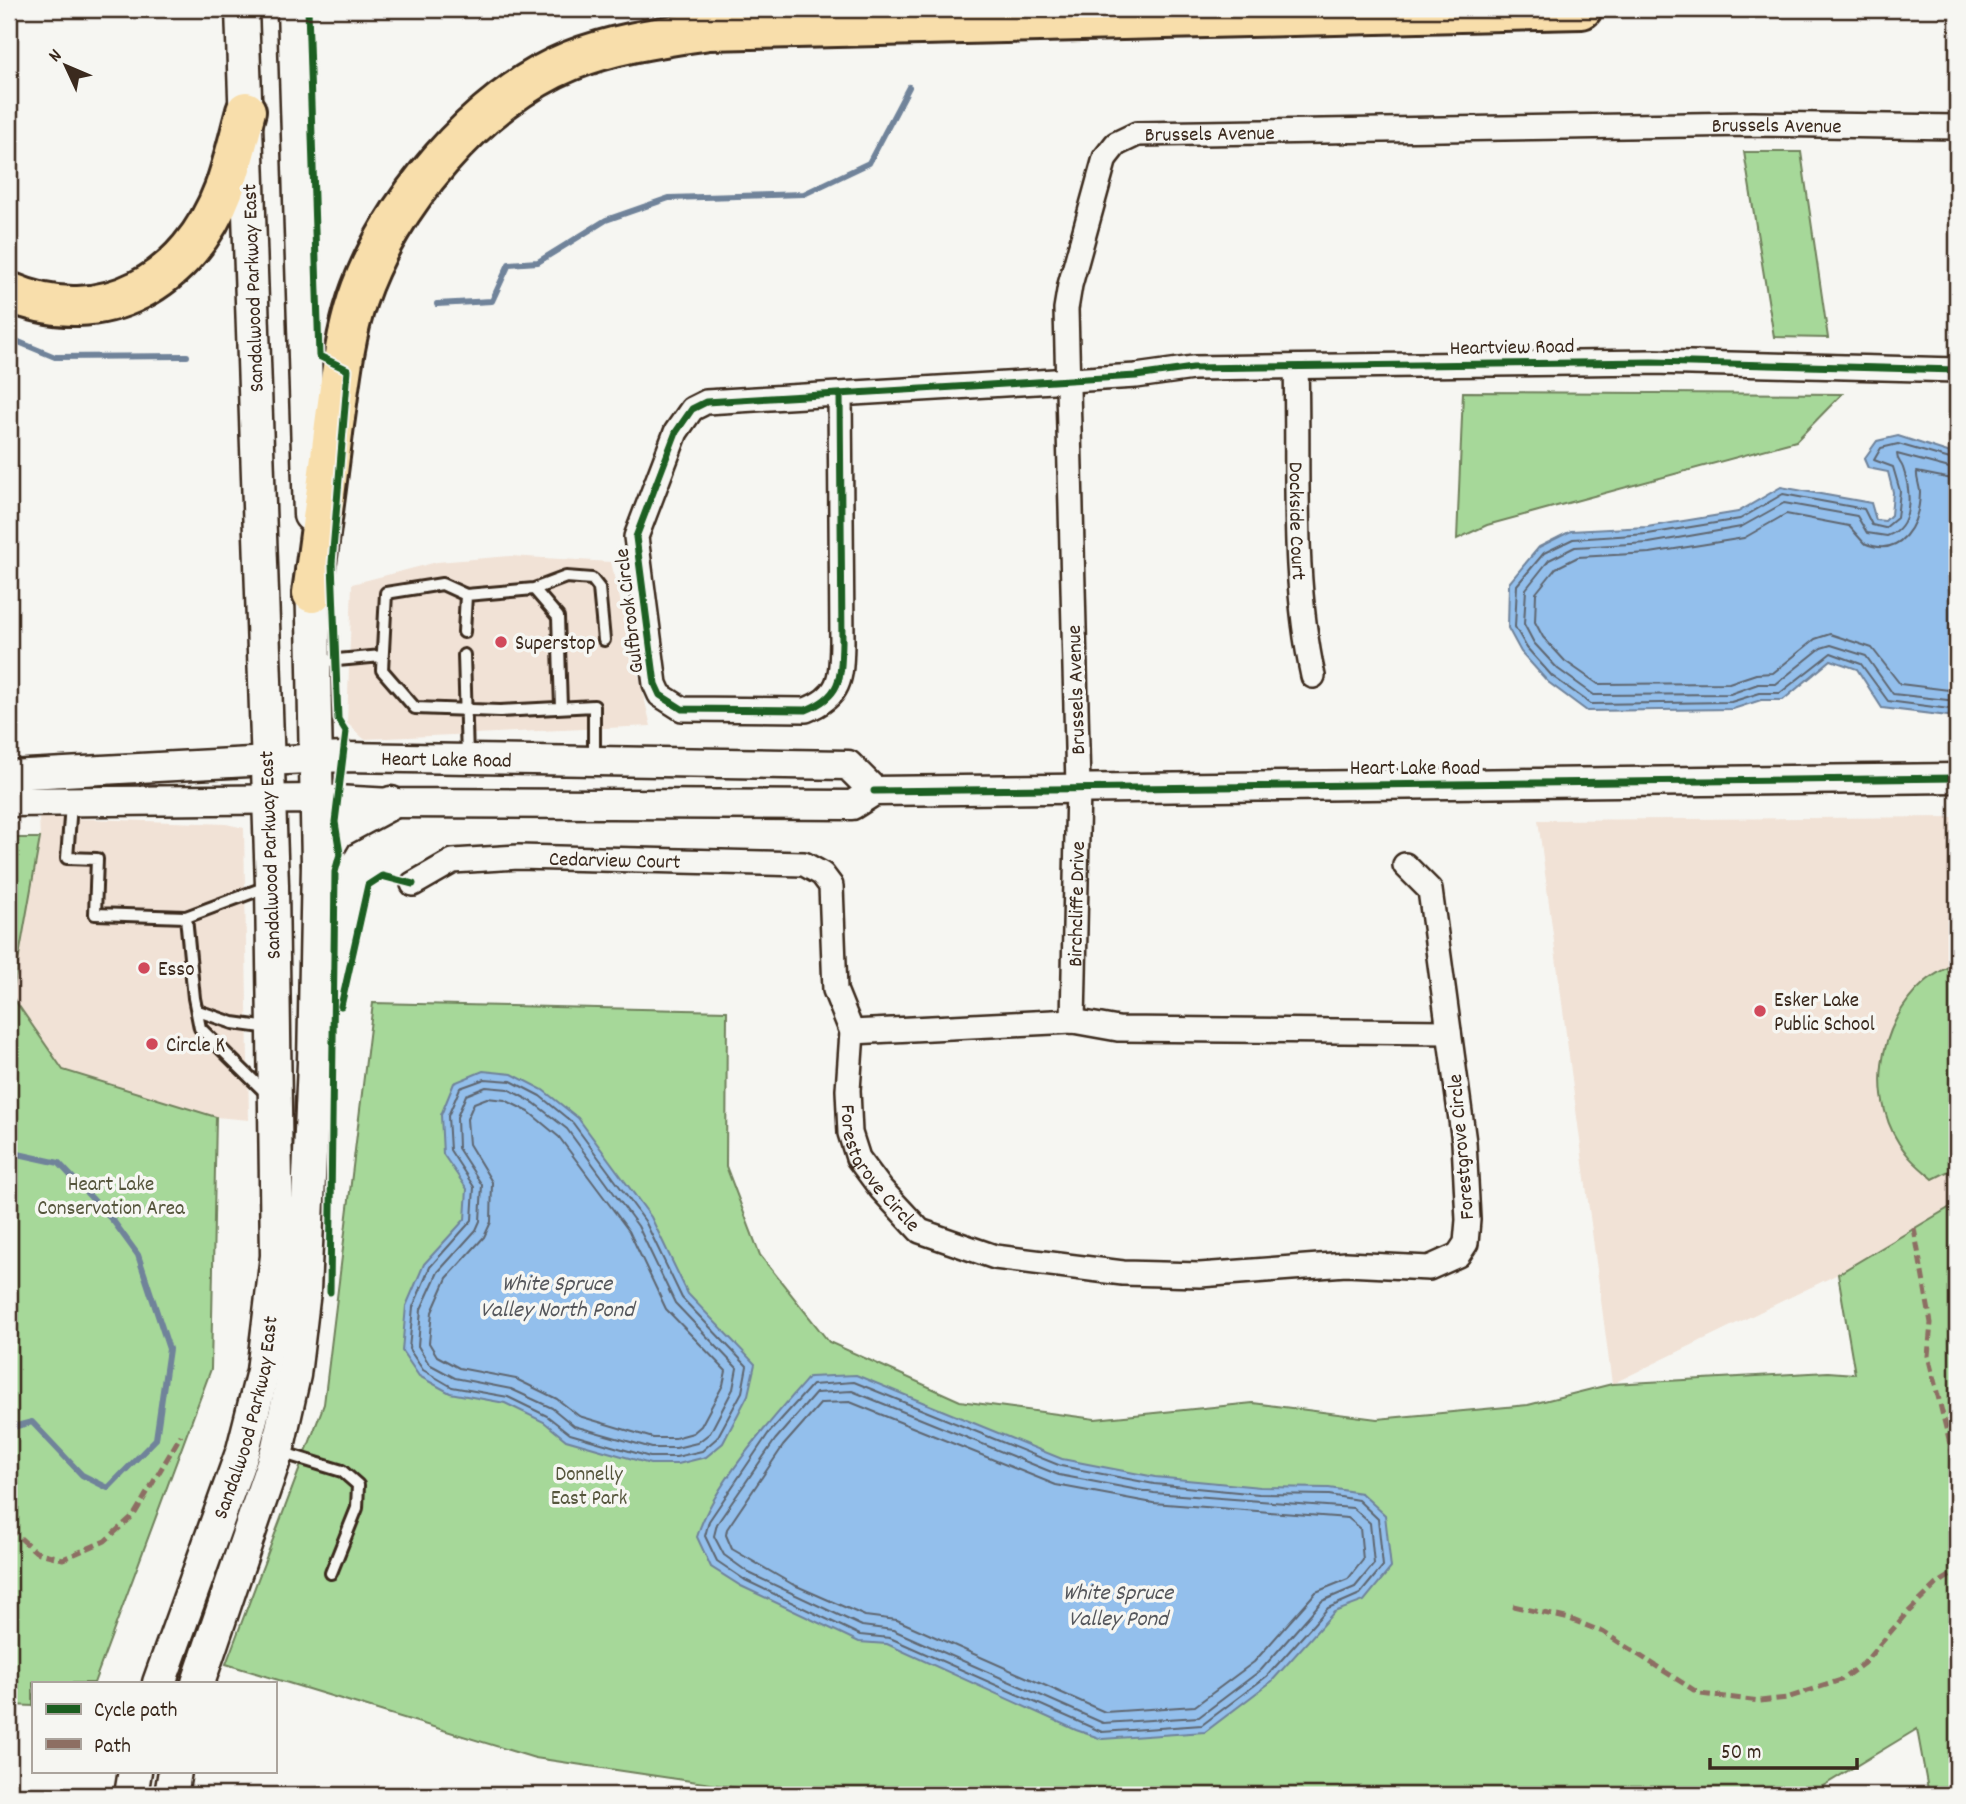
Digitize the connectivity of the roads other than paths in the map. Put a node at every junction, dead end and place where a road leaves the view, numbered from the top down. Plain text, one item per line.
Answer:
1 (242, 9) edge
2 (1582, 9) edge
3 (295, 24) edge
4 (246, 111) junction
5 (1957, 127) edge
6 (9, 292) edge
7 (1296, 367) junction
8 (1957, 370) edge
9 (1067, 380) junction
10 (839, 394) junction
11 (534, 589) junction
12 (312, 593) junction
13 (466, 595) junction
14 (464, 632) dead end
15 (604, 640) dead end
16 (464, 655) dead end
17 (382, 656) junction
18 (314, 662) junction
19 (1313, 676) dead end
20 (561, 707) junction
21 (465, 710) junction
22 (316, 758) junction
23 (467, 758) junction
24 (594, 760) junction
25 (267, 762) junction
26 (9, 775) edge
27 (1957, 778) edge
28 (1078, 788) junction
29 (874, 790) junction
30 (317, 799) junction
31 (268, 801) junction
32 (9, 802) edge
33 (71, 802) junction
34 (391, 803) junction
35 (318, 864) junction
36 (1405, 865) dead end
37 (822, 874) joint
38 (413, 884) dead end
39 (272, 885) junction
40 (186, 917) junction
41 (198, 1012) junction
42 (1073, 1021) junction
43 (271, 1028) junction
44 (852, 1031) junction
45 (1449, 1032) junction
46 (314, 1063) junction
47 (275, 1102) junction
48 (277, 1451) junction
49 (331, 1573) dead end
50 (159, 1682) edge
51 (198, 1682) edge
52 (135, 1772) edge
53 (175, 1772) edge
54 (131, 1795) edge
55 (170, 1795) edge

1 - 4 main road, Sandalwood Parkway East
2 - 12 highway
3 - 12 main road, Sandalwood Parkway East
4 - 6 highway
4 - 25 main road, Sandalwood Parkway East
5 - 9 street, Brussels Avenue
7 - 8 street, Heartview Road
7 - 9 street, Heartview Road
7 - 19 street, Dockside Court
9 - 10 street, Gulfbrook Circle
9 - 28 street, Brussels Avenue
10 - 10 street, Gulfbrook Circle
11 - 13 lane
11 - 15 lane
11 - 20 lane
12 - 18 main road, Sandalwood Parkway East
13 - 14 lane
13 - 17 lane
16 - 21 lane
17 - 18 lane
17 - 21 lane
18 - 22 main road, Sandalwood Parkway East
20 - 21 lane
20 - 24 lane
21 - 23 lane
22 - 23 street, Heart Lake Road
22 - 25 street, Heart Lake Road
22 - 30 main road, Sandalwood Parkway East
23 - 24 street, Heart Lake Road
24 - 29 street, Heart Lake Road
25 - 26 street, Heart Lake Road
25 - 31 main road, Sandalwood Parkway East
27 - 28 street, Heart Lake Road
28 - 29 street, Heart Lake Road
28 - 42 street, Birchcliffe Drive
29 - 34 street, Heart Lake Road
30 - 31 street, Heart Lake Road
30 - 34 street, Heart Lake Road
30 - 35 main road, Sandalwood Parkway East
31 - 33 street, Heart Lake Road
31 - 39 main road, Sandalwood Parkway East
32 - 33 street, Heart Lake Road
33 - 40 lane
34 - 35 main road
35 - 46 main road, Sandalwood Parkway East
36 - 45 street, Forestgrove Circle
37 - 38 street, Cedarview Court
37 - 44 street, Forestgrove Circle
39 - 40 lane
39 - 43 main road, Sandalwood Parkway East
40 - 41 lane
41 - 43 lane
41 - 47 lane
42 - 44 street
42 - 45 street
43 - 46 main road
43 - 47 main road, Sandalwood Parkway East
44 - 45 street, Forestgrove Circle
46 - 48 main road, Sandalwood Parkway East
47 - 50 main road, Sandalwood Parkway East
48 - 49 lane
48 - 51 main road, Sandalwood Parkway East
52 - 54 main road
53 - 55 main road

